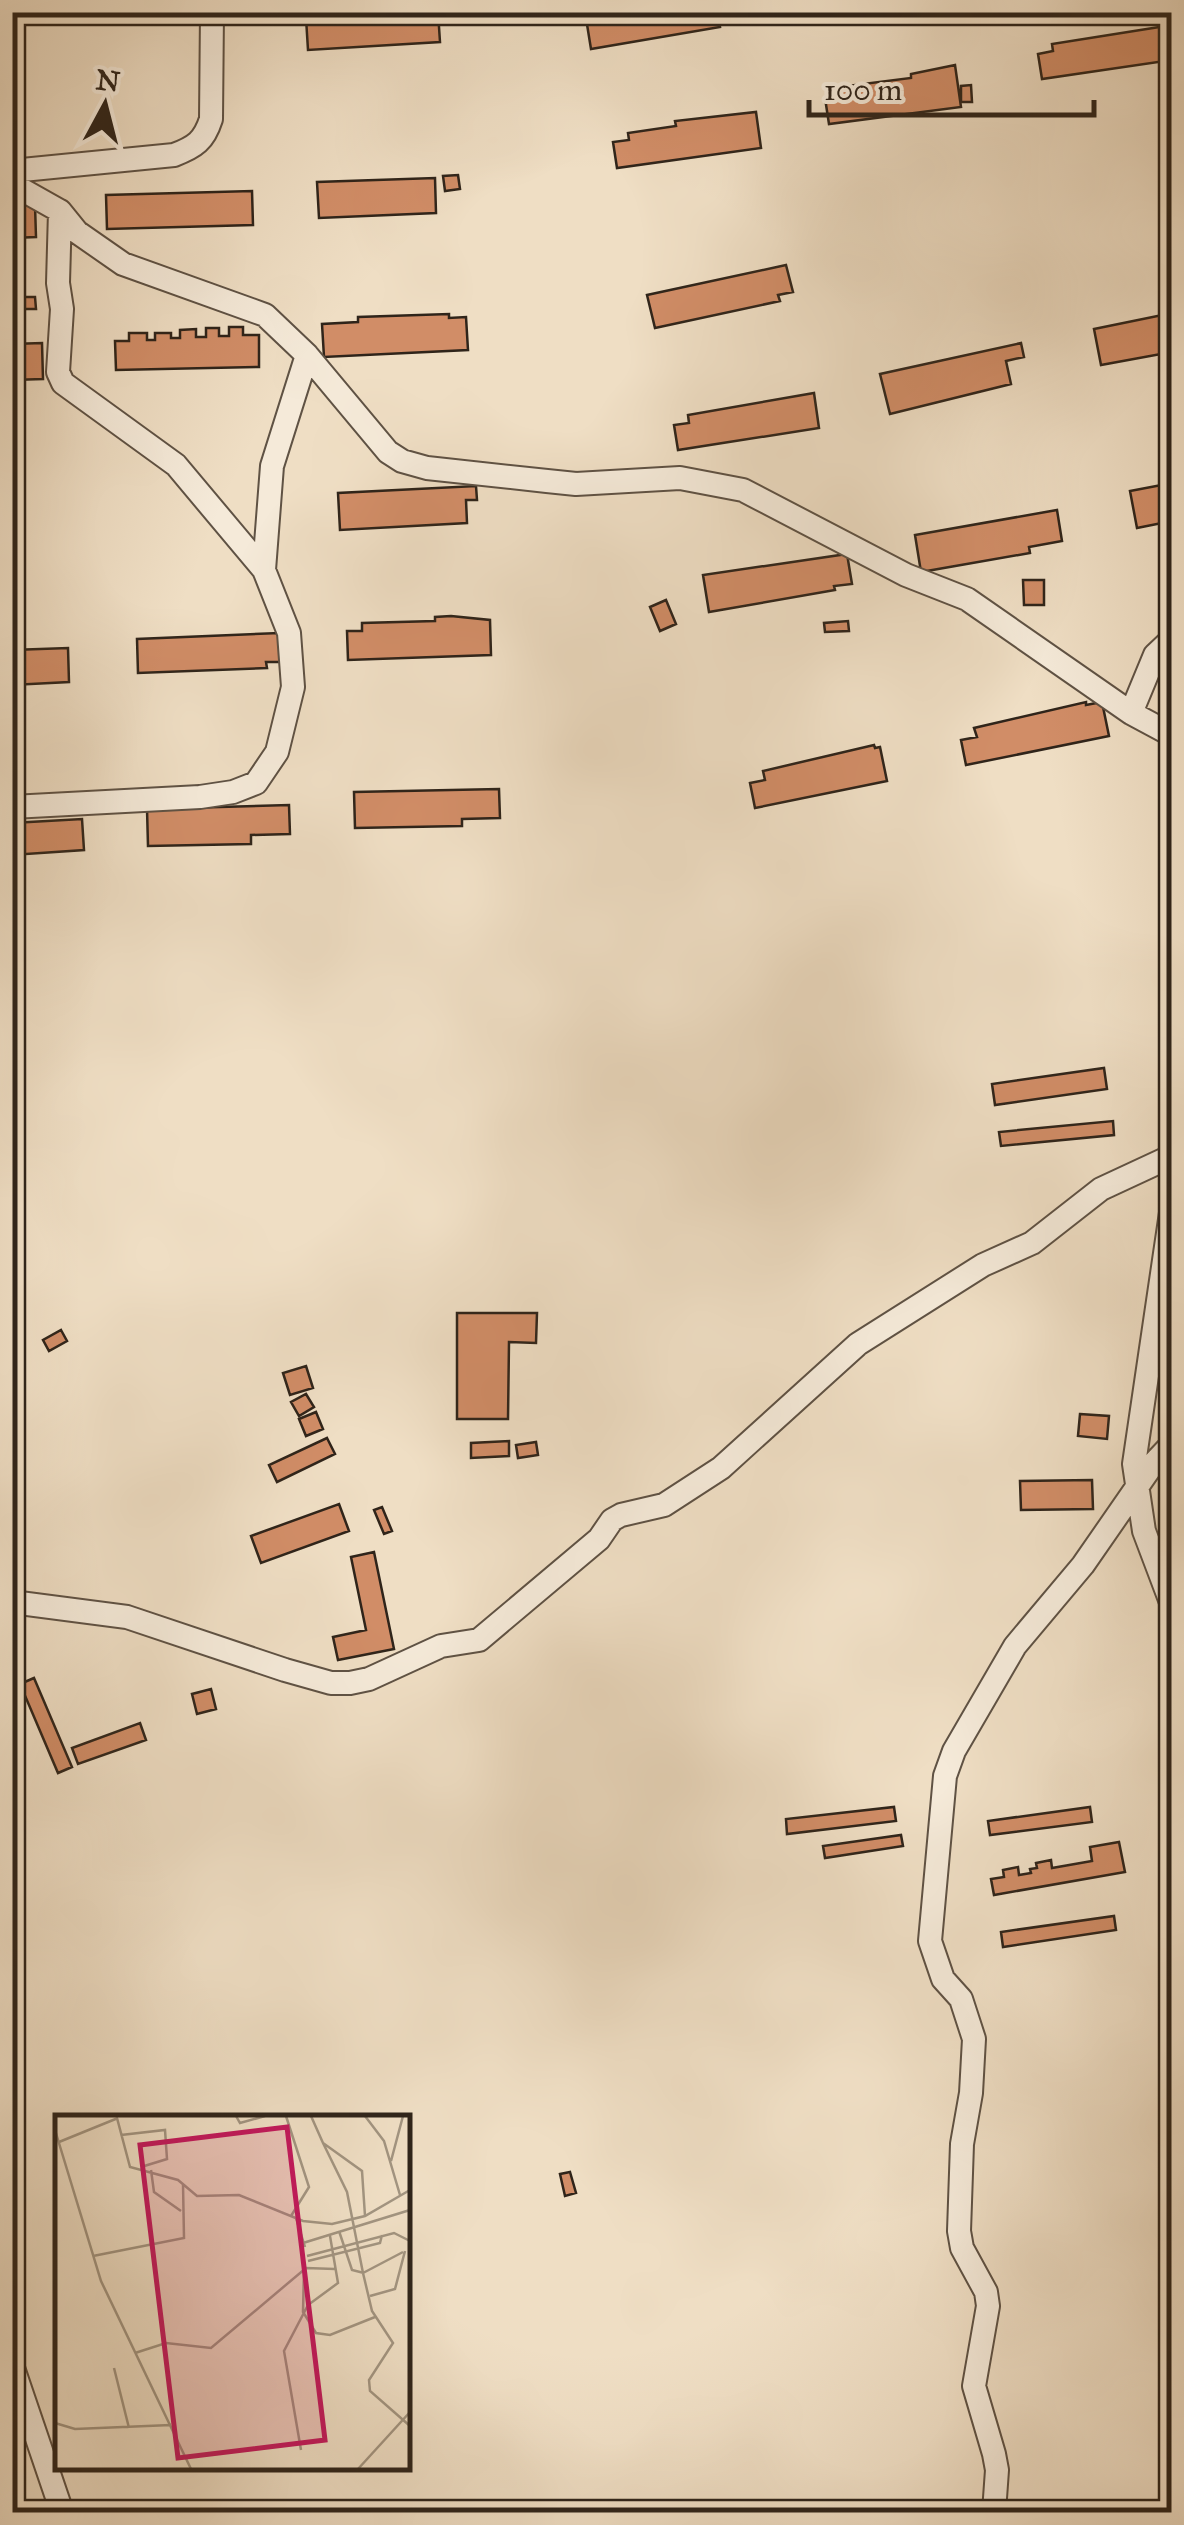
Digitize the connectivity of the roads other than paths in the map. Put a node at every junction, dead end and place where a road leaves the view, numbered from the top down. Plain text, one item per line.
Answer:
1 (212, 12) edge
2 (12, 171) edge
3 (12, 184) edge
4 (60, 212) junction
5 (308, 355) junction
6 (264, 570) junction
7 (1172, 640) edge
8 (1131, 712) junction
9 (1171, 735) edge
10 (12, 808) edge
11 (1172, 839) edge
12 (1172, 1156) edge
13 (1172, 1206) edge
14 (1172, 1444) edge
15 (1136, 1488) junction
16 (12, 1602) edge
17 (1172, 1605) edge
18 (12, 2365) edge
19 (62, 2512) edge
20 (994, 2512) edge

1 - 2 street
3 - 4 street
4 - 5 street
4 - 6 street
5 - 6 street
5 - 8 street
6 - 10 street
7 - 8 street
8 - 9 street
9 - 11 street
12 - 16 street
13 - 15 street
14 - 15 street
15 - 17 street
15 - 20 street
18 - 19 street

